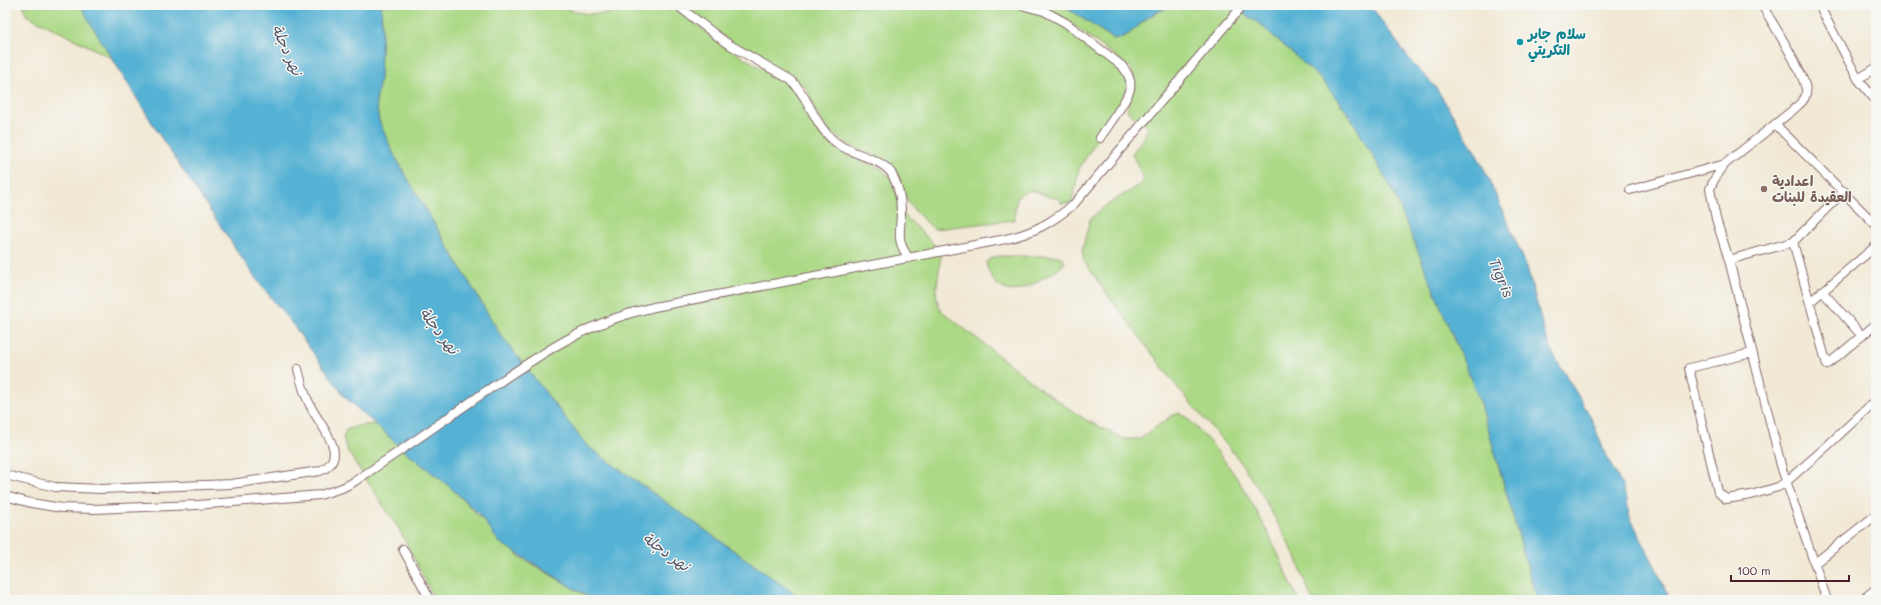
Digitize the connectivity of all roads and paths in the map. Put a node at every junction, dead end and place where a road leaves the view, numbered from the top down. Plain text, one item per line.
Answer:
1 (677, 5) edge
2 (1021, 5) edge
3 (1243, 5) edge
4 (1762, 5) edge
5 (1819, 5) edge
6 (1876, 68) edge
7 (1858, 79) junction
8 (1876, 101) edge
9 (1775, 124) junction
10 (1100, 138) dead end
11 (1725, 164) junction
12 (1630, 190) dead end
13 (1844, 191) junction
14 (1876, 225) edge
15 (1793, 242) junction
16 (1876, 246) edge
17 (909, 258) junction
18 (1729, 260) junction
19 (1822, 291) junction
20 (1810, 302) junction
21 (1876, 324) edge
22 (1862, 336) junction
23 (1752, 353) junction
24 (298, 369) dead end
25 (1876, 400) edge
26 (5, 475) edge
27 (1786, 482) junction
28 (5, 496) edge
29 (1876, 514) edge
30 (403, 549) dead end
31 (1814, 563) junction
32 (1876, 589) edge
33 (430, 600) edge
34 (1826, 600) edge
35 (1862, 600) edge

1 - 17 street
2 - 10 street
3 - 17 street
4 - 9 street
5 - 7 street
6 - 7 street
7 - 8 street
9 - 11 street
9 - 13 street
11 - 12 street
11 - 18 street
13 - 14 street
13 - 15 street
15 - 18 street
15 - 20 street
16 - 19 street
17 - 28 street
18 - 23 street
19 - 20 street
19 - 22 street
20 - 22 street
21 - 22 street
23 - 27 street
23 - 27 street
24 - 26 street
25 - 27 street
27 - 31 street
29 - 31 street
30 - 33 street
31 - 34 street
32 - 35 street

